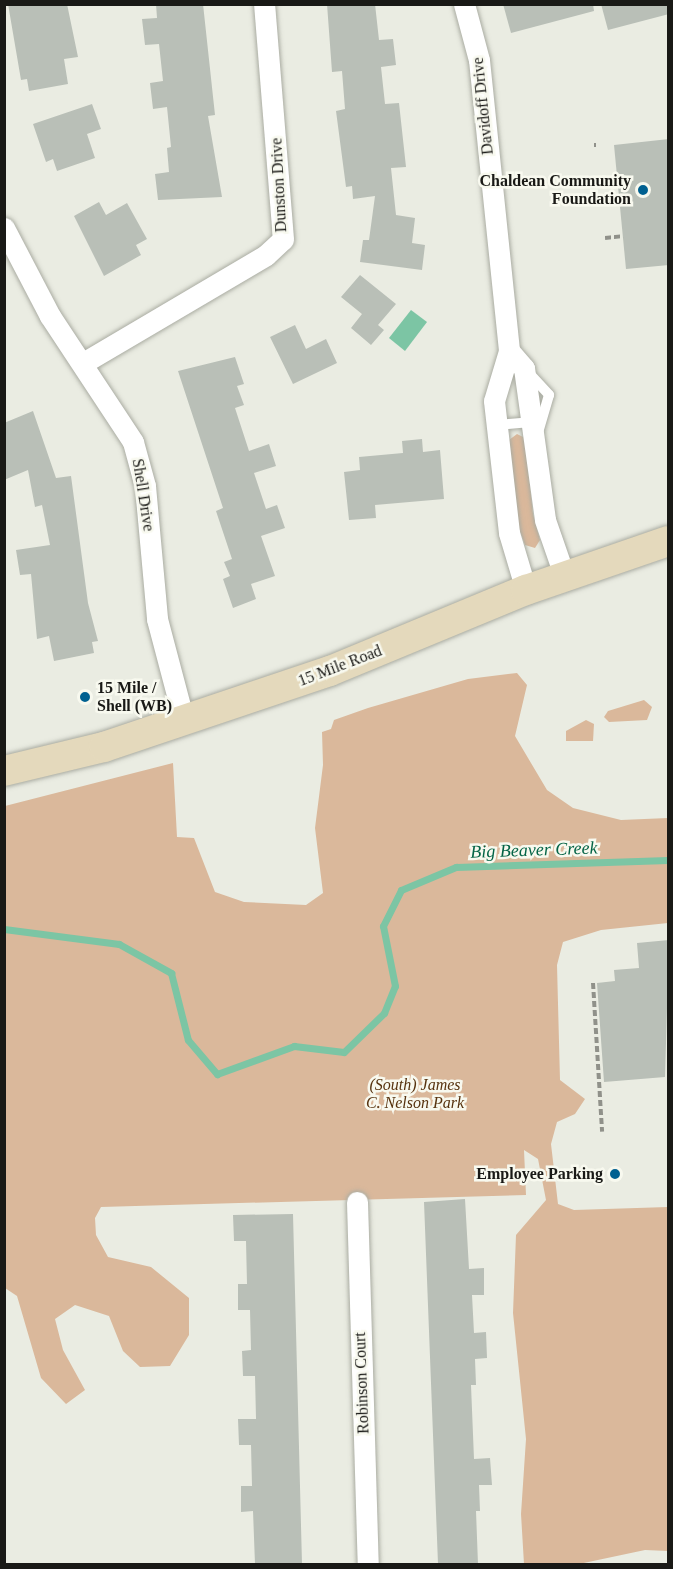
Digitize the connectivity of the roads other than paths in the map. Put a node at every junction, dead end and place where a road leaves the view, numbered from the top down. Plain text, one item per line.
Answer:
1 (264, 4) edge
2 (464, 4) edge
3 (4, 228) edge
4 (9, 252) edge
5 (509, 351) junction
6 (83, 363) junction
7 (498, 425) junction
8 (534, 432) junction
9 (669, 541) edge
10 (564, 575) junction
11 (526, 590) junction
12 (184, 722) junction
13 (4, 771) edge
14 (357, 1202) dead end
15 (368, 1564) edge

1 - 6 street, Dunston Drive
2 - 5 street, Davidoff Drive
3 - 4 street, Shell Drive
4 - 6 street, Shell Drive
5 - 7 street, Davidoff Drive
5 - 8 street
6 - 12 street, Shell Drive
7 - 8 lane
7 - 11 street, Davidoff Drive
8 - 10 street
9 - 10 main road, 15 Mile Road
10 - 11 main road, 15 Mile Road
11 - 12 main road, 15 Mile Road
12 - 13 main road, 15 Mile Road
14 - 15 street, Robinson Court

